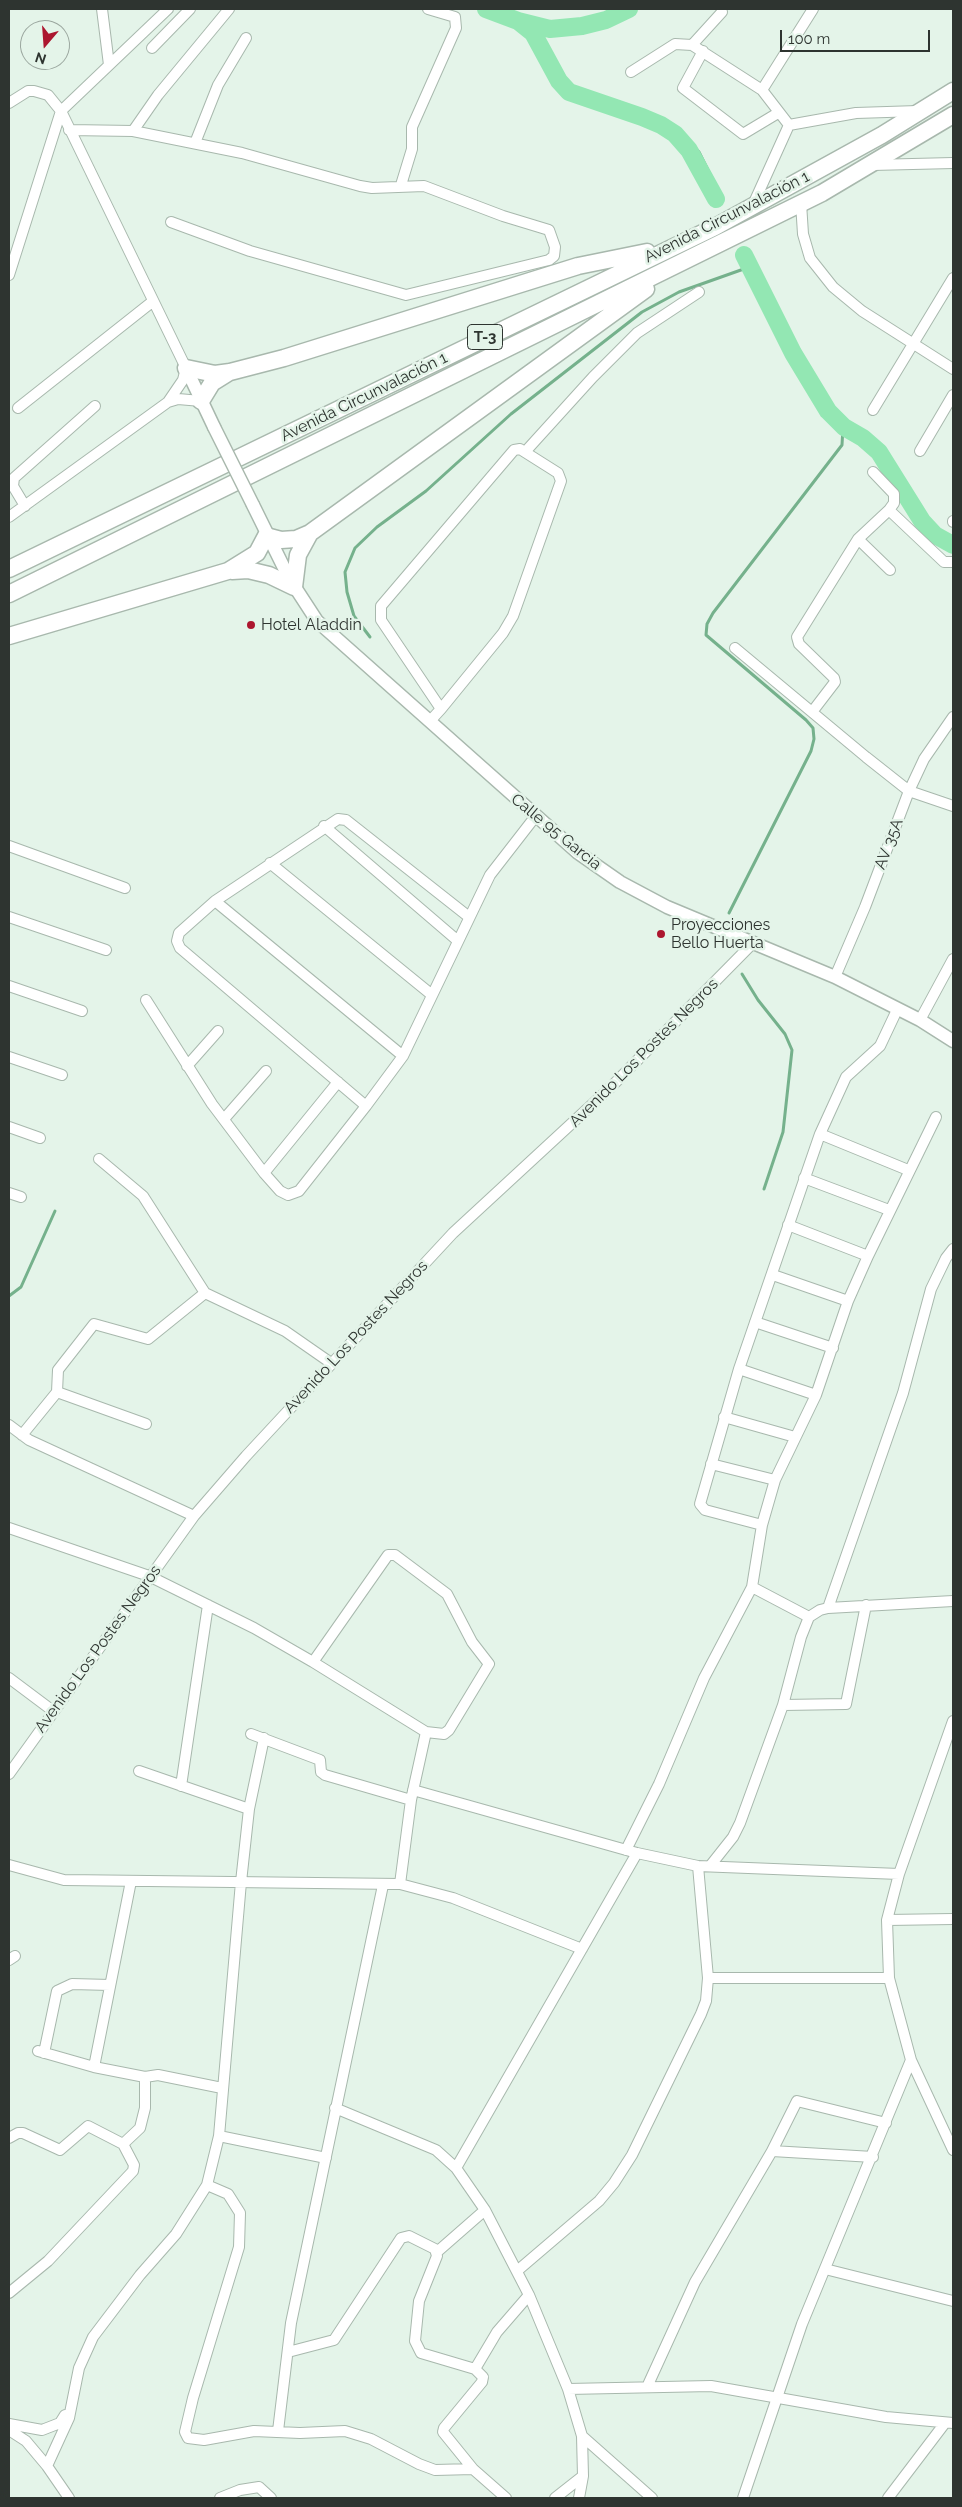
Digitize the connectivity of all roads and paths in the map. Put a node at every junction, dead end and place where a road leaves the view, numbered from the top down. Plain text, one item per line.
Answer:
1 (102, 9) edge
2 (168, 9) edge
3 (190, 9) edge
4 (229, 9) edge
5 (428, 9) edge
6 (813, 9) edge
7 (722, 12) dead end
8 (246, 38) dead end
9 (692, 45) junction
10 (152, 48) dead end
11 (703, 51) junction
12 (109, 65) junction
13 (631, 72) dead end
14 (762, 90) junction
15 (953, 91) edge
16 (9, 103) edge
17 (61, 111) junction
18 (922, 111) junction
19 (778, 113) junction
20 (953, 116) edge
21 (789, 126) junction
22 (70, 130) junction
23 (133, 131) junction
24 (196, 143) junction
25 (953, 163) edge
26 (869, 165) junction
27 (400, 185) junction
28 (801, 203) junction
29 (752, 208) junction
30 (171, 222) dead end
31 (672, 246) junction
32 (680, 264) junction
33 (9, 275) edge
34 (953, 278) edge
35 (699, 292) dead end
36 (152, 302) junction
37 (914, 344) junction
38 (186, 368) junction
39 (953, 369) edge
40 (230, 372) junction
41 (953, 395) edge
42 (201, 401) junction
43 (168, 402) junction
44 (95, 406) dead end
45 (18, 408) dead end
46 (873, 410) dead end
47 (920, 451) dead end
48 (525, 452) junction
49 (873, 472) dead end
50 (24, 506) junction
51 (889, 510) junction
52 (9, 517) edge
53 (310, 533) junction
54 (266, 536) junction
55 (858, 540) junction
56 (953, 562) edge
57 (9, 569) edge
58 (890, 570) dead end
59 (228, 571) junction
60 (294, 587) junction
61 (9, 594) edge
62 (9, 636) edge
63 (735, 648) dead end
64 (441, 709) junction
65 (812, 712) junction
66 (953, 717) edge
67 (430, 722) junction
68 (909, 791) junction
69 (953, 806) edge
70 (535, 817) junction
71 (324, 826) junction
72 (9, 846) edge
73 (270, 864) junction
74 (124, 888) dead end
75 (215, 901) junction
76 (9, 917) edge
77 (469, 917) junction
78 (458, 941) junction
79 (753, 943) junction
80 (106, 950) dead end
81 (953, 959) edge
82 (835, 977) junction
83 (9, 986) edge
84 (432, 995) junction
85 (146, 1000) dead end
86 (897, 1010) junction
87 (82, 1012) dead end
88 (920, 1020) junction
89 (218, 1031) dead end
90 (953, 1041) edge
91 (403, 1056) junction
92 (9, 1057) edge
93 (187, 1066) junction
94 (266, 1071) dead end
95 (62, 1075) dead end
96 (338, 1082) junction
97 (366, 1106) junction
98 (936, 1117) dead end
99 (224, 1119) junction
100 (9, 1127) edge
101 (820, 1134) junction
102 (40, 1138) dead end
103 (99, 1159) dead end
104 (908, 1170) junction
105 (264, 1173) junction
106 (804, 1178) junction
107 (9, 1192) edge
108 (21, 1196) dead end
109 (889, 1210) junction
110 (788, 1225) junction
111 (953, 1249) edge
112 (868, 1256) junction
113 (773, 1275) junction
114 (205, 1293) junction
115 (848, 1301) junction
116 (756, 1322) junction
117 (833, 1348) junction
118 (331, 1363) junction
119 (739, 1369) junction
120 (57, 1392) junction
121 (816, 1394) junction
122 (724, 1417) junction
123 (146, 1424) dead end
124 (9, 1425) edge
125 (22, 1435) junction
126 (795, 1437) junction
127 (711, 1464) junction
128 (775, 1480) junction
129 (194, 1516) junction
130 (762, 1525) junction
131 (9, 1528) edge
132 (150, 1576) junction
133 (752, 1587) junction
134 (953, 1601) edge
135 (208, 1605) junction
136 (866, 1605) junction
137 (828, 1608) junction
138 (809, 1617) junction
139 (313, 1662) junction
140 (9, 1678) edge
141 (783, 1705) junction
142 (53, 1711) junction
143 (953, 1721) edge
144 (426, 1732) junction
145 (251, 1734) dead end
146 (264, 1738) junction
147 (949, 1748) edge
148 (139, 1771) dead end
149 (9, 1774) edge
150 (181, 1786) junction
151 (412, 1795) junction
152 (249, 1809) junction
153 (626, 1850) junction
154 (637, 1853) junction
155 (9, 1865) edge
156 (698, 1866) junction
157 (710, 1866) junction
158 (899, 1874) junction
159 (131, 1881) junction
160 (241, 1882) junction
161 (382, 1884) junction
162 (400, 1884) junction
163 (953, 1919) edge
164 (887, 1920) junction
165 (582, 1949) junction
166 (708, 1978) junction
167 (889, 1978) junction
168 (110, 1985) junction
169 (911, 2060) junction
170 (94, 2067) junction
171 (145, 2077) junction
172 (222, 2088) junction
173 (335, 2108) junction
174 (886, 2123) junction
175 (949, 2130) edge
176 (219, 2136) junction
177 (9, 2138) edge
178 (123, 2144) junction
179 (953, 2150) edge
180 (772, 2151) junction
181 (873, 2157) junction
182 (326, 2158) junction
183 (456, 2168) junction
184 (207, 2184) junction
185 (485, 2210) junction
186 (437, 2252) junction
187 (825, 2269) junction
188 (517, 2271) junction
189 (9, 2293) edge
190 (529, 2295) junction
191 (953, 2301) edge
192 (288, 2352) junction
193 (475, 2368) junction
194 (647, 2387) junction
195 (568, 2389) junction
196 (777, 2396) junction
197 (71, 2406) junction
198 (949, 2423) edge
199 (9, 2424) edge
200 (9, 2430) edge
201 (278, 2431) junction
202 (582, 2436) junction
203 (47, 2466) junction
204 (473, 2469) junction
205 (584, 2476) junction
206 (70, 2498) edge
207 (220, 2498) edge
208 (271, 2498) edge
209 (506, 2498) edge
210 (555, 2498) edge
211 (579, 2498) edge
212 (652, 2498) edge
213 (743, 2498) edge
214 (888, 2498) edge

1 - 12 street
2 - 12 street
3 - 10 street
4 - 23 street
5 - 27 street
6 - 14 street
7 - 9 street
8 - 24 street
9 - 11 street
9 - 13 street
11 - 14 street
11 - 19 street
12 - 17 street
14 - 19 street
15 - 18 main road, Avenida Circunvalación 1 / T-3
16 - 17 street
17 - 22 street
17 - 33 street
18 - 21 street
18 - 29 main road, Avenida Circunvalación 1 / T-3
19 - 21 street
20 - 26 main road, Avenida Circunvalación 1 / T-3
21 - 29 street
22 - 23 street
22 - 36 street
23 - 24 street
24 - 27 street
25 - 26 street
26 - 28 main road, Avenida Circunvalación 1 / T-3
27 - 30 street
28 - 32 main road, Avenida Circunvalación 1 / T-3
28 - 37 street
29 - 31 main road, Avenida Circunvalación 1 / T-3
31 - 40 main road
31 - 57 main road, Avenida Circunvalación 1 / T-3
32 - 53 main road
32 - 61 main road, Avenida Circunvalación 1 / T-3
34 - 37 street
35 - 48 street
36 - 38 street
36 - 45 street
37 - 39 street
37 - 46 street
38 - 40 main road
38 - 42 street, Calle 95 Garcia
38 - 43 street
40 - 42 main road
41 - 47 street
42 - 43 street
42 - 54 street, Calle 95 Garcia, bridge
43 - 50 street
44 - 50 street
48 - 64 street
48 - 64 street
49 - 51 street
50 - 52 street
51 - 55 street
51 - 56 street
53 - 54 main road
53 - 60 main road
54 - 59 main road
54 - 60 street, Calle 95 Garcia
55 - 58 street
55 - 65 street
59 - 60 main road
59 - 62 main road
60 - 67 street, Calle 95 Garcia
63 - 65 street
64 - 67 street
65 - 68 street
66 - 68 street, AV 35A
67 - 70 street, Calle 95 Garcia
68 - 69 street
68 - 82 street, AV 35A
70 - 77 street
70 - 79 street, Calle 95 Garcia
71 - 73 street
71 - 77 street
71 - 78 street
72 - 74 street
73 - 75 street
73 - 84 street
75 - 91 street
75 - 96 street
76 - 80 street
77 - 78 street
78 - 84 street
79 - 82 street, Calle 95 Garcia
79 - 118 street, Avenido Los Postes Negros
81 - 88 street
82 - 86 street, Calle 95 Garcia
83 - 87 street
84 - 91 street
85 - 93 street
86 - 88 street, Calle 95 Garcia
86 - 101 street
88 - 90 street, Calle 95 Garcia
89 - 93 street
91 - 97 street
92 - 95 street
93 - 99 street
94 - 99 street
96 - 97 street
96 - 105 street
97 - 105 street
98 - 104 street
99 - 105 street
100 - 102 street
101 - 104 street
101 - 106 street
103 - 114 street
104 - 109 street
106 - 109 street
106 - 110 street
107 - 108 street
109 - 112 street
110 - 112 street
110 - 113 street
111 - 137 street
112 - 115 street
113 - 115 street
113 - 116 street
114 - 118 street
114 - 120 street
115 - 117 street
116 - 117 street
116 - 119 street
117 - 121 street
118 - 129 street, Avenido Los Postes Negros
119 - 121 street
119 - 122 street
120 - 123 street
120 - 125 street
121 - 126 street
122 - 126 street
122 - 127 street
124 - 125 street
125 - 129 street
126 - 128 street
127 - 128 street
127 - 130 street
128 - 130 street
129 - 132 street, Avenido Los Postes Negros
130 - 133 street
131 - 132 street
132 - 135 street
132 - 142 street, Avenido Los Postes Negros
133 - 138 street
133 - 153 street
134 - 136 street
135 - 139 street
135 - 150 street
136 - 137 street
136 - 141 street
137 - 138 street
138 - 141 street
139 - 144 street
139 - 144 street
140 - 142 street
141 - 157 street
142 - 149 street, Avenido Los Postes Negros
143 - 147 street
144 - 151 street
145 - 146 street
146 - 151 street
146 - 152 street
147 - 158 street
148 - 150 street
150 - 152 street
151 - 153 street
151 - 162 street
152 - 160 street
153 - 154 street
154 - 156 street
154 - 165 street
155 - 159 street
156 - 157 street
156 - 166 street
157 - 158 street
158 - 164 street
159 - 160 street
159 - 168 street
160 - 161 street
160 - 172 street
161 - 162 street
161 - 173 street
162 - 165 street
163 - 164 street
164 - 167 street
165 - 183 street
166 - 167 street
166 - 188 street
167 - 169 street
168 - 170 street
168 - 170 street
169 - 174 street
169 - 175 street
170 - 171 street
171 - 172 street
171 - 178 street
172 - 176 street
173 - 182 street
173 - 183 street
174 - 180 street
174 - 181 street
175 - 179 street
176 - 182 street
176 - 184 street
177 - 178 street
178 - 189 street
180 - 181 street
180 - 194 street
181 - 187 street
182 - 192 street
183 - 185 street
184 - 197 street
184 - 201 street
185 - 186 street
185 - 188 street
186 - 192 street
186 - 193 street
187 - 191 street
187 - 196 street
188 - 190 street
190 - 193 street
190 - 195 street
192 - 201 street
193 - 204 street
194 - 195 street
194 - 196 street
195 - 202 street
196 - 198 street
196 - 213 street
197 - 199 street
197 - 203 street
198 - 214 street
200 - 203 street
201 - 204 street
202 - 205 street
202 - 212 street
203 - 206 street
204 - 209 street
205 - 210 street
205 - 211 street
207 - 208 street

